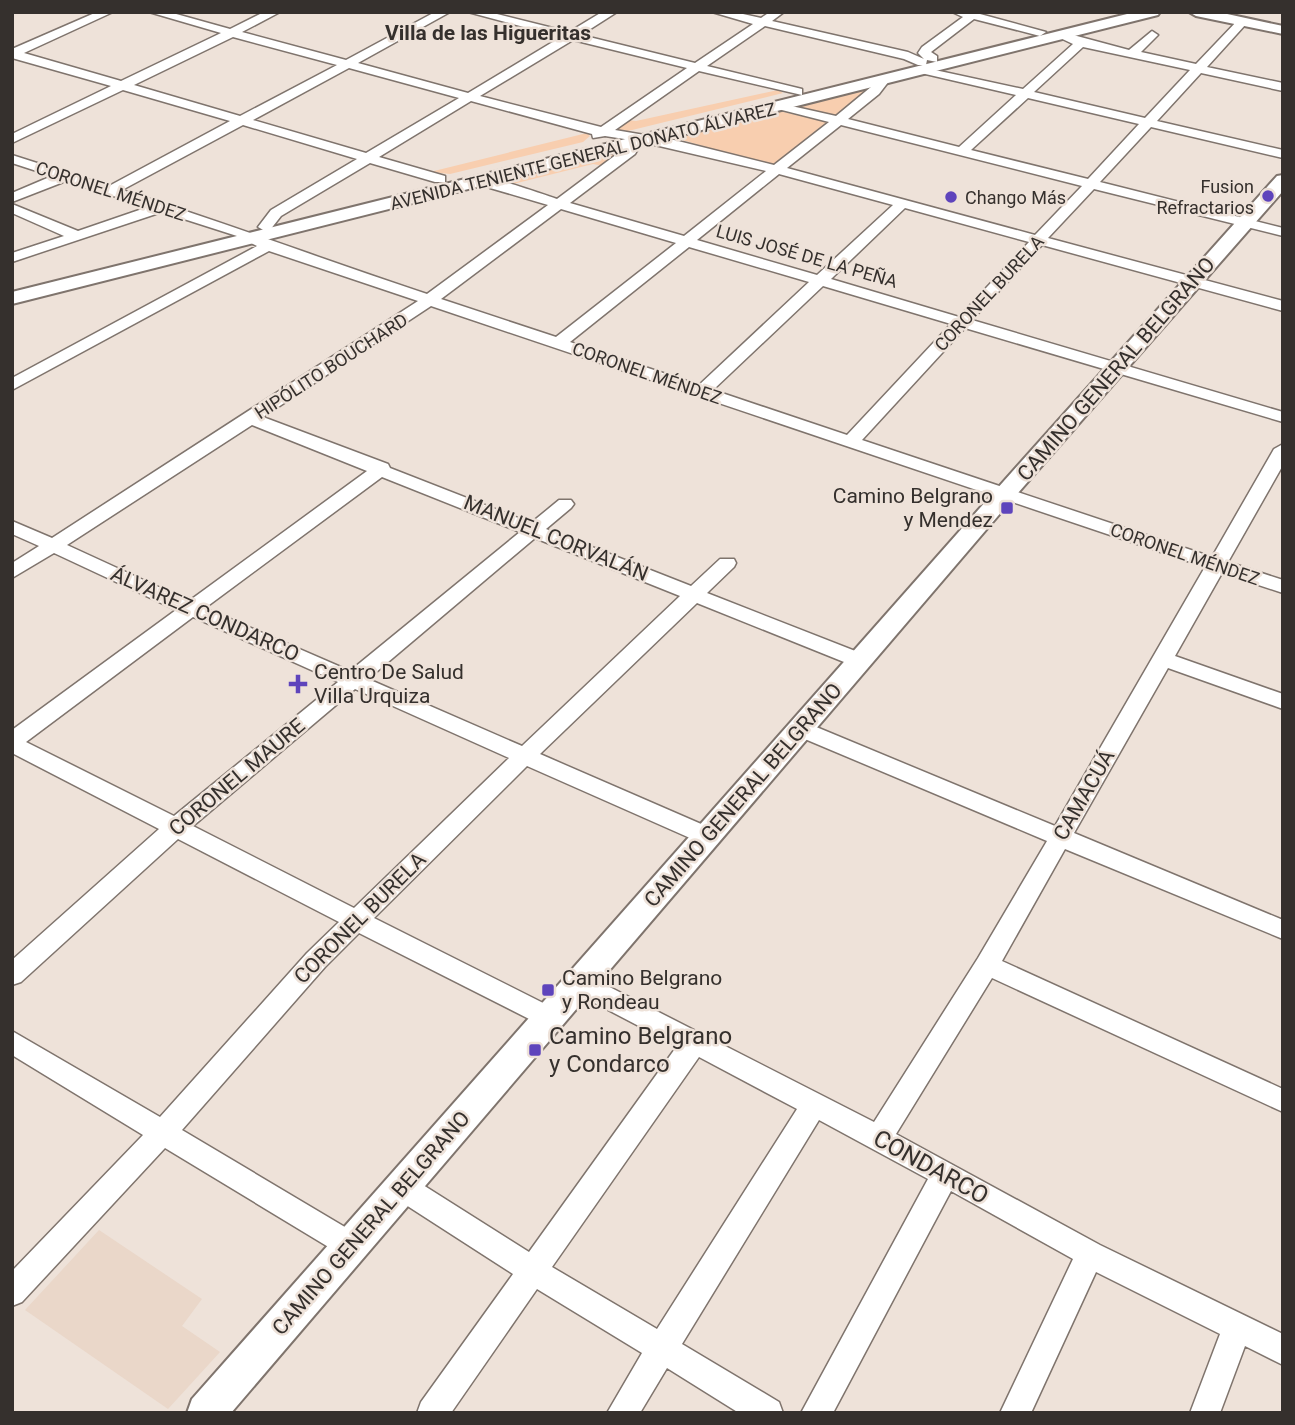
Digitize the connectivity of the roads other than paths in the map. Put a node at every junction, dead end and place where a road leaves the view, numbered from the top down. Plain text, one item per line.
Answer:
1 (107, 12) edge
2 (155, 12) edge
3 (274, 12) edge
4 (444, 12) edge
5 (474, 12) edge
6 (611, 12) edge
7 (718, 12) edge
8 (778, 12) edge
9 (958, 12) edge
10 (1119, 12) edge
11 (1153, 12) edge
12 (1196, 12) edge
13 (974, 14) edge
14 (1242, 22) junction
15 (763, 23) junction
16 (1283, 30) edge
17 (1040, 32) junction
18 (230, 33) junction
19 (1152, 35) dead end
20 (572, 36) junction
21 (1062, 36) junction
22 (1164, 42) dead end
23 (1081, 43) junction
24 (13, 54) edge
25 (1132, 54) junction
26 (1147, 58) junction
27 (923, 60) junction
28 (346, 64) junction
29 (698, 67) junction
30 (1199, 69) junction
31 (883, 81) junction
32 (121, 86) junction
33 (1283, 87) edge
34 (798, 92) junction
35 (1025, 94) junction
36 (469, 97) junction
37 (782, 106) junction
38 (240, 121) junction
39 (838, 121) junction
40 (1147, 123) junction
41 (602, 132) junction
42 (12, 139) edge
43 (636, 139) junction
44 (586, 144) junction
45 (961, 152) junction
46 (1283, 154) edge
47 (367, 158) junction
48 (12, 159) edge
49 (775, 169) junction
50 (65, 177) junction
51 (440, 179) junction
52 (486, 179) junction
53 (1283, 180) edge
54 (1090, 184) junction
55 (110, 191) junction
56 (12, 198) edge
57 (560, 204) junction
58 (902, 204) junction
59 (12, 208) edge
60 (160, 208) junction
61 (1244, 223) junction
62 (1283, 232) edge
63 (258, 236) junction
64 (79, 237) junction
65 (1038, 240) junction
66 (688, 241) junction
67 (12, 258) edge
68 (821, 280) junction
69 (1193, 283) junction
70 (12, 289) edge
71 (12, 298) edge
72 (430, 300) junction
73 (1283, 306) edge
74 (963, 322) junction
75 (559, 343) junction
76 (1117, 368) junction
77 (12, 385) edge
78 (701, 392) junction
79 (1283, 417) edge
80 (250, 418) junction
81 (852, 441) junction
82 (1283, 449) edge
83 (382, 468) junction
84 (1005, 494) junction
85 (565, 504) dead end
86 (12, 527) edge
87 (535, 529) junction
88 (53, 545) junction
89 (727, 563) dead end
90 (1216, 564) junction
91 (12, 572) edge
92 (1283, 587) edge
93 (693, 594) junction
94 (193, 610) junction
95 (1164, 659) junction
96 (861, 660) junction
97 (352, 680) junction
98 (1283, 702) edge
99 (801, 729) junction
100 (12, 742) edge
101 (524, 756) junction
102 (176, 827) junction
103 (707, 836) junction
104 (1059, 837) junction
105 (356, 922) junction
106 (1283, 930) edge
107 (987, 965) junction
108 (12, 975) edge
109 (579, 983) junction
110 (550, 1018) junction
111 (12, 1042) edge
112 (694, 1043) junction
113 (1283, 1101) edge
114 (814, 1105) junction
115 (162, 1133) junction
116 (879, 1138) junction
117 (945, 1175) junction
118 (402, 1187) junction
119 (350, 1245) junction
120 (1090, 1254) junction
121 (532, 1270) junction
122 (12, 1292) edge
123 (1237, 1327) junction
124 (1282, 1347) edge
125 (661, 1348) junction
126 (206, 1413) edge
127 (432, 1413) edge
128 (622, 1413) edge
129 (768, 1413) edge
130 (816, 1413) edge
131 (1015, 1413) edge
132 (1205, 1413) edge

1 - 24 street
2 - 18 street
3 - 18 street
4 - 28 street
5 - 20 street
6 - 20 street
7 - 15 street
8 - 15 street
9 - 13 street
10 - 17 main road, AVENIDA TENIENTE GENERAL DONATO ÁLVAREZ
11 - 21 main road, AVENIDA TENIENTE GENERAL DONATO ÁLVAREZ
12 - 14 main road
13 - 17 street
13 - 27 street
14 - 16 main road
14 - 30 street, CORONEL BURELA
15 - 27 street
15 - 29 street
17 - 27 main road, AVENIDA TENIENTE GENERAL DONATO ÁLVAREZ
18 - 28 street
18 - 32 street
19 - 25 street
20 - 29 street
20 - 36 street
21 - 23 street
21 - 27 main road, AVENIDA TENIENTE GENERAL DONATO ÁLVAREZ
22 - 26 street
23 - 25 street
23 - 35 street
24 - 32 street
25 - 26 street
26 - 30 street
27 - 31 main road, AVENIDA TENIENTE GENERAL DONATO ÁLVAREZ
27 - 34 main road, AVENIDA TENIENTE GENERAL DONATO ÁLVAREZ
27 - 35 street
28 - 36 street
28 - 38 street
29 - 34 street
29 - 41 street
30 - 33 street
30 - 40 street, CORONEL BURELA
31 - 37 main road, AVENIDA TENIENTE GENERAL DONATO ÁLVAREZ
31 - 39 street
32 - 38 street
32 - 42 street
34 - 43 main road, AVENIDA TENIENTE GENERAL DONATO ÁLVAREZ
35 - 40 street
35 - 45 street
36 - 41 street
36 - 47 street
37 - 39 street
37 - 43 main road, AVENIDA TENIENTE GENERAL DONATO ÁLVAREZ
38 - 47 street
38 - 55 street
39 - 45 street
39 - 49 street
40 - 46 street
40 - 54 street, CORONEL BURELA
41 - 43 street
41 - 44 street
43 - 44 main road, AVENIDA TENIENTE GENERAL DONATO ÁLVAREZ
43 - 49 street
43 - 52 main road, AVENIDA TENIENTE GENERAL DONATO ÁLVAREZ
43 - 57 street, HIPÓLITO BOUCHARD
44 - 51 main road, AVENIDA TENIENTE GENERAL DONATO ÁLVAREZ
45 - 54 street
47 - 51 street
47 - 63 street
48 - 50 street, CORONEL MÉNDEZ
49 - 58 street
49 - 66 street
50 - 55 street, CORONEL MÉNDEZ
50 - 56 street
51 - 63 main road, AVENIDA TENIENTE GENERAL DONATO ÁLVAREZ
52 - 57 street, LUIS JOSÉ DE LA PEÑA
52 - 63 main road, AVENIDA TENIENTE GENERAL DONATO ÁLVAREZ
53 - 61 main road, CAMINO GENERAL BELGRANO
54 - 61 street
54 - 65 street, CORONEL BURELA
55 - 60 street, CORONEL MÉNDEZ
57 - 66 street, LUIS JOSÉ DE LA PEÑA
57 - 72 street, HIPÓLITO BOUCHARD
58 - 65 street
58 - 68 street
59 - 64 street
60 - 63 street, CORONEL MÉNDEZ
60 - 64 street
61 - 62 street
61 - 69 main road, CAMINO GENERAL BELGRANO
63 - 70 main road, AVENIDA TENIENTE GENERAL DONATO ÁLVAREZ
63 - 71 main road, AVENIDA TENIENTE GENERAL DONATO ÁLVAREZ
63 - 72 street, CORONEL MÉNDEZ
63 - 77 street
64 - 67 street
65 - 69 street
65 - 74 street, CORONEL BURELA
66 - 68 street, LUIS JOSÉ DE LA PEÑA
66 - 75 street
68 - 74 street, LUIS JOSÉ DE LA PEÑA
68 - 78 street
69 - 73 street
69 - 76 main road, CAMINO GENERAL BELGRANO
72 - 75 street, CORONEL MÉNDEZ
72 - 80 street, HIPÓLITO BOUCHARD
74 - 76 street, LUIS JOSÉ DE LA PEÑA
74 - 81 street, CORONEL BURELA
75 - 78 street, CORONEL MÉNDEZ
76 - 79 street, LUIS JOSÉ DE LA PEÑA
76 - 84 main road, CAMINO GENERAL BELGRANO
78 - 81 street, CORONEL MÉNDEZ
80 - 83 street, MANUEL CORVALÁN
80 - 88 street, HIPÓLITO BOUCHARD
81 - 84 street, CORONEL MÉNDEZ
82 - 90 street, CAMACUÁ
83 - 87 street, MANUEL CORVALÁN
83 - 94 street
84 - 90 street, CORONEL MÉNDEZ
84 - 96 main road, CAMINO GENERAL BELGRANO
85 - 87 street, CORONEL MAURE
86 - 88 street, ÁLVAREZ CONDARCO
87 - 93 street, MANUEL CORVALÁN
87 - 97 street, CORONEL MAURE
88 - 91 street, HIPÓLITO BOUCHARD
88 - 94 street, ÁLVAREZ CONDARCO
89 - 93 street, CORONEL BURELA
90 - 92 street, CORONEL MÉNDEZ
90 - 95 street, CAMACUÁ
93 - 96 street, MANUEL CORVALÁN
93 - 101 street, CORONEL BURELA
94 - 97 street, ÁLVAREZ CONDARCO
94 - 100 street
95 - 98 street
95 - 104 street, CAMACUÁ
96 - 99 main road, CAMINO GENERAL BELGRANO
97 - 101 street, ÁLVAREZ CONDARCO
97 - 102 street, CORONEL MAURE
99 - 103 main road, CAMINO GENERAL BELGRANO
99 - 104 street
100 - 102 street
101 - 103 street, ÁLVAREZ CONDARCO
101 - 105 street, CORONEL BURELA
102 - 105 street
102 - 108 street, CORONEL MAURE
103 - 109 main road, CAMINO GENERAL BELGRANO
104 - 106 street
104 - 107 street, CAMACUÁ
105 - 110 street
105 - 115 street, CORONEL BURELA
107 - 113 street
107 - 116 street, CAMACUÁ
109 - 110 main road, CAMINO GENERAL BELGRANO
109 - 112 street, CONDARCO
110 - 118 main road, CAMINO GENERAL BELGRANO
111 - 115 street
112 - 114 street, CONDARCO
112 - 121 street
114 - 116 street, CONDARCO
114 - 125 street
115 - 119 street
115 - 122 street, CORONEL BURELA
116 - 117 street, CONDARCO
117 - 120 street, CONDARCO
117 - 130 street
118 - 119 main road, CAMINO GENERAL BELGRANO
118 - 121 street
119 - 126 main road, CAMINO GENERAL BELGRANO
120 - 123 street, CONDARCO
120 - 131 street
121 - 125 street
121 - 127 street
123 - 124 street, CONDARCO
123 - 132 street
125 - 128 street
125 - 129 street

